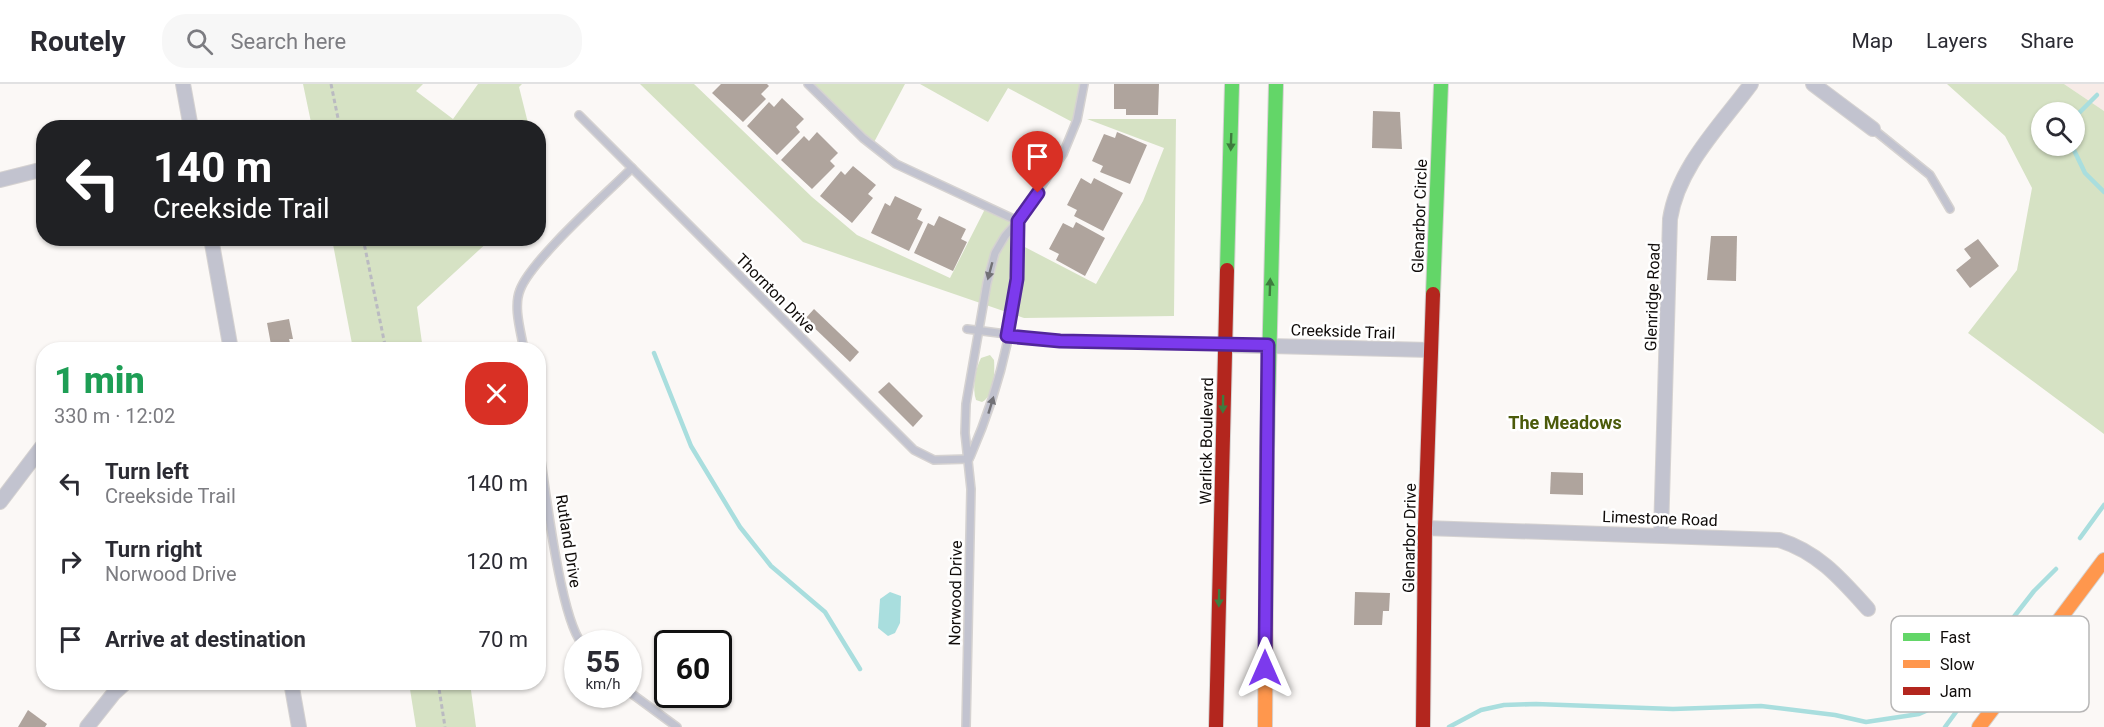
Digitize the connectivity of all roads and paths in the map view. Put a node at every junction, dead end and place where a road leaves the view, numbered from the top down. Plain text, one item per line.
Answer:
1 (183, 84) edge
2 (331, 84) edge
3 (808, 84) edge
4 (1084, 84) edge
5 (1232, 84) edge
6 (1276, 84) edge
7 (1441, 84) edge
8 (1751, 84) edge
9 (1813, 84) edge
10 (579, 115) dead end
11 (190, 120) edge
12 (338, 120) edge
13 (1873, 129) joint
14 (632, 168) junction
15 (36, 171) edge
16 (0, 180) edge
17 (1950, 209) dead end
18 (1018, 221) junction
19 (212, 246) edge
20 (365, 246) edge
21 (967, 329) dead end
22 (980, 331) junction
23 (1007, 336) junction
24 (230, 342) edge
25 (384, 342) edge
26 (523, 342) edge
27 (1225, 345) junction
28 (1268, 345) junction
29 (1430, 350) junction
30 (36, 455) edge
31 (969, 459) junction
32 (546, 489) edge
33 (0, 502) edge
34 (1425, 528) junction
35 (1661, 534) junction
36 (2104, 560) edge
37 (1868, 609) dead end
38 (2062, 616) edge
39 (574, 630) edge
40 (118, 690) edge
41 (292, 690) edge
42 (439, 690) edge
43 (642, 701) edge
44 (1990, 712) edge
45 (1980, 726) edge
46 (87, 727) edge
47 (299, 727) edge
48 (445, 727) edge
49 (677, 727) edge
50 (966, 727) edge
51 (1216, 727) edge
52 (1265, 727) edge
53 (1423, 727) edge

1 - 11 street
2 - 12 path
3 - 18 lane
4 - 18 lane, Norwood Drive
5 -> 27 main road, Warlick Boulevard
28 -> 6 main road
7 - 29 main road, Glenarbor Circle
8 - 35 street, Glenridge Road
9 - 13 street
10 - 14 lane, Thornton Drive
13 - 17 lane
14 - 26 lane
14 - 31 lane, Thornton Drive
15 - 16 street
18 -> 22 lane, Norwood Drive
18 - 23 lane, Norwood Drive
19 - 24 street
20 - 25 path
21 - 22 lane, Creekside Trail
22 - 23 lane, Creekside Trail
22 - 31 lane, Norwood Drive
23 - 27 lane, Creekside Trail
31 -> 23 lane, Norwood Drive
27 - 28 street, Creekside Trail
27 -> 51 main road, Warlick Boulevard
28 - 29 street, Creekside Trail
28 - 52 main road
29 - 34 main road, Glenarbor Drive
30 - 33 street
31 - 50 lane, Norwood Drive
32 - 39 lane, Rutland Drive
34 - 35 street, Limestone Road
34 - 53 main road, Glenarbor Drive
35 - 37 street, Limestone Road
36 - 38 main road
40 - 46 street
41 - 47 street
42 - 48 path
43 - 49 lane
44 - 45 main road

